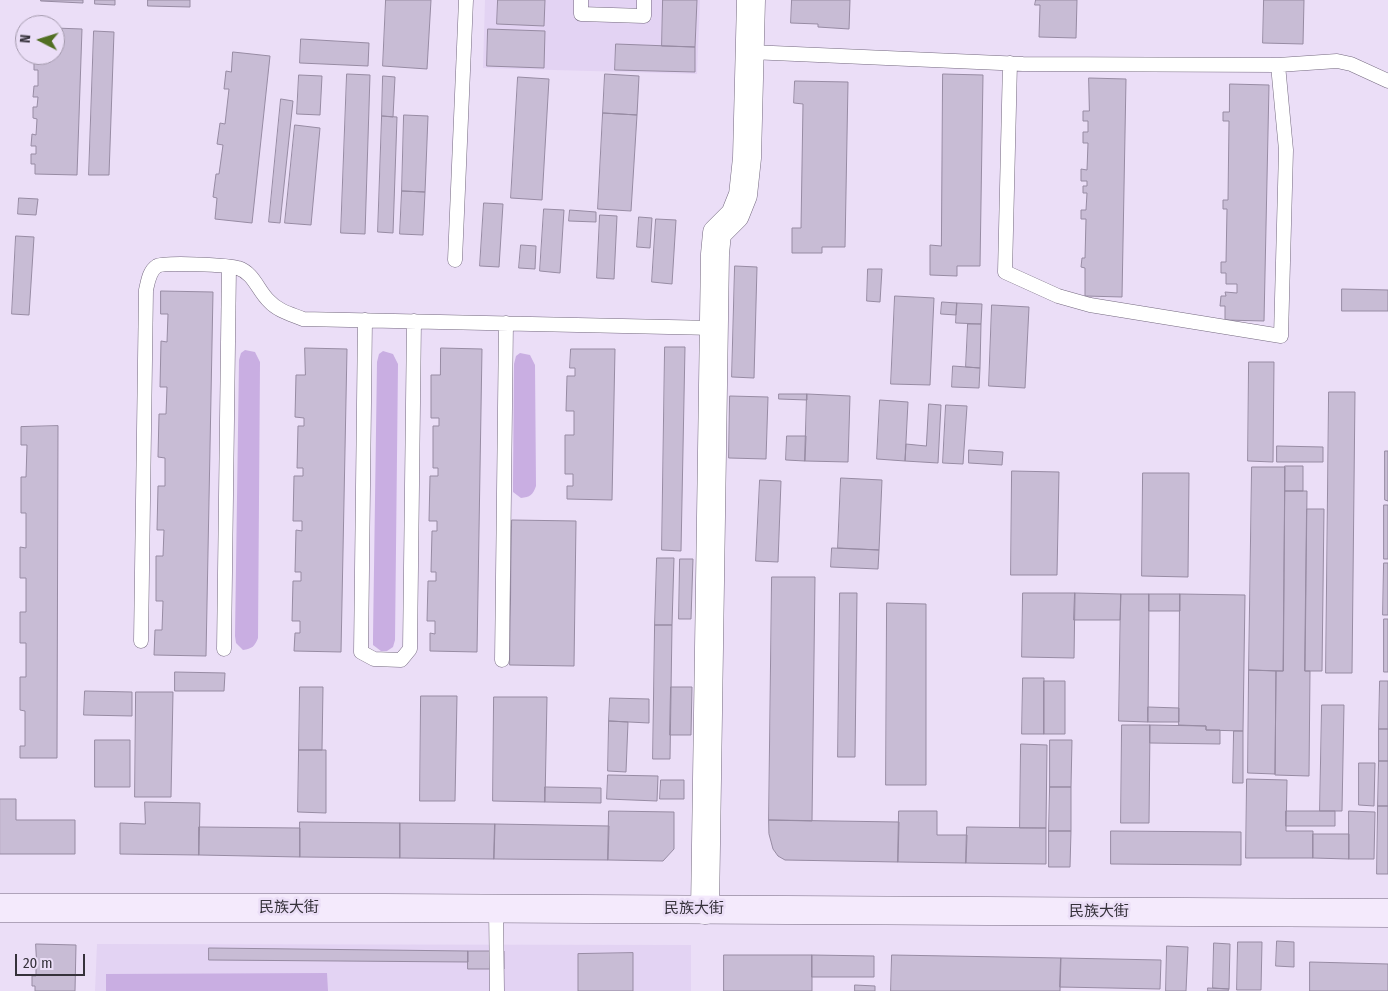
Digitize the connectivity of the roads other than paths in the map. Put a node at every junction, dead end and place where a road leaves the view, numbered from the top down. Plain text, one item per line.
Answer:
1 (466, 0) edge
2 (581, 0) edge
3 (644, 0) edge
4 (751, 0) edge
5 (750, 52) junction
6 (1010, 63) junction
7 (1278, 66) junction
8 (1388, 81) edge
9 (455, 260) dead end
10 (229, 268) junction
11 (365, 320) junction
12 (414, 321) junction
13 (506, 323) junction
14 (714, 328) junction
15 (141, 641) dead end
16 (224, 649) dead end
17 (502, 660) dead end
18 (0, 908) edge
19 (496, 908) junction
20 (705, 910) junction
21 (1388, 913) edge
22 (497, 991) edge

1 - 9 lane
2 - 3 lane
4 - 5 street
5 - 6 lane
5 - 14 street
6 - 7 lane
6 - 7 lane
7 - 8 lane
10 - 11 lane
10 - 15 lane
10 - 16 lane
11 - 12 lane
11 - 12 lane
12 - 13 lane
13 - 14 lane
13 - 17 lane
14 - 20 street
18 - 19 main road, 民族大街
19 - 20 main road, 民族大街
19 - 22 lane
20 - 21 main road, 民族大街

